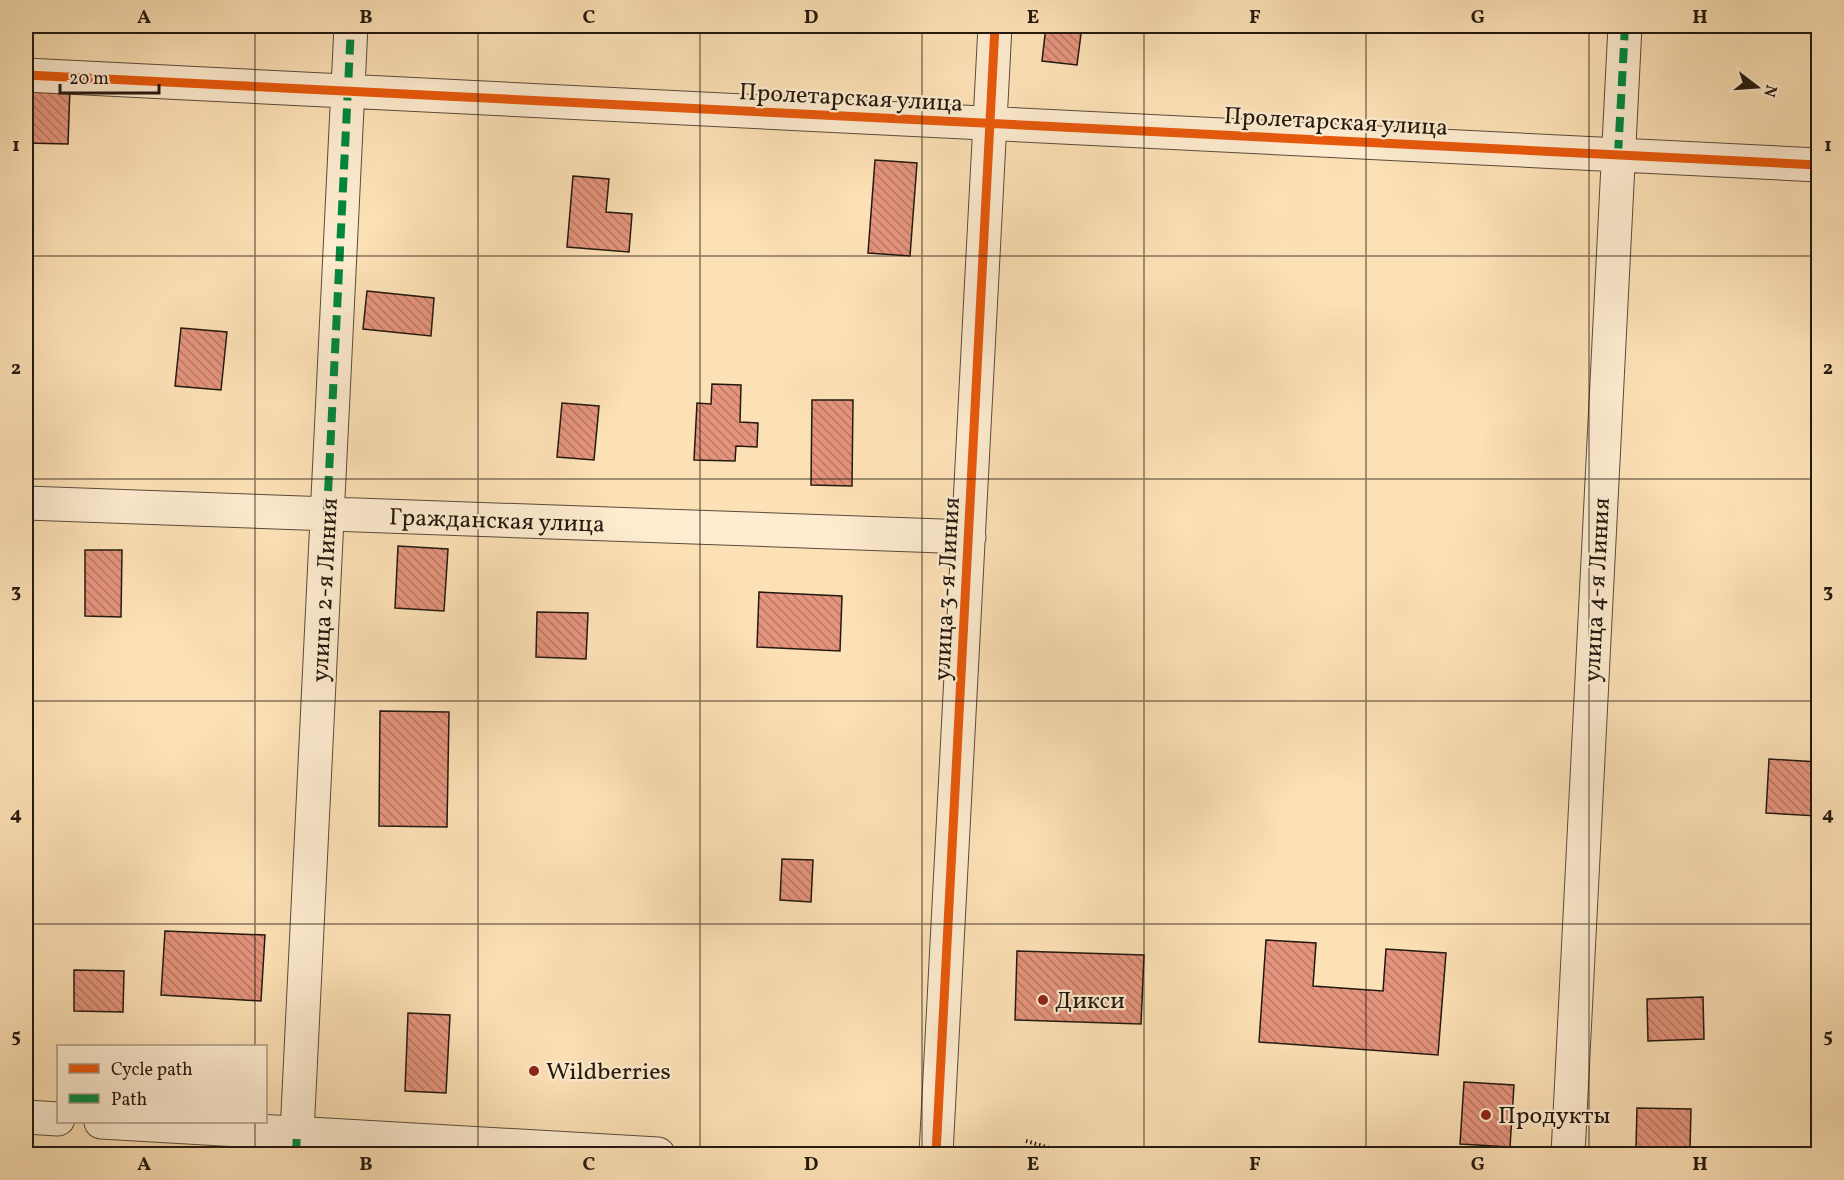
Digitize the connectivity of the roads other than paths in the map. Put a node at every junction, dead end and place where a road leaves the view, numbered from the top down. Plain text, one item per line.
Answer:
1 (351, 26) edge
2 (995, 26) edge
3 (1625, 26) edge
4 (26, 75) edge
5 (348, 92) junction
6 (990, 124) junction
7 (1618, 155) junction
8 (1818, 165) edge
9 (26, 503) edge
10 (327, 514) junction
11 (969, 537) junction
12 (26, 1117) edge
13 (57, 1119) edge
14 (110, 1123) edge
15 (296, 1144) edge
16 (658, 1155) edge
17 (936, 1155) edge
18 (1568, 1155) edge

1 - 5 street, улица 2-я Линия
2 - 6 street, улица 3-я Линия
3 - 7 street, улица 4-я Линия
4 - 5 street, Пролетарская улица
5 - 6 street, Пролетарская улица
5 - 10 street, улица 2-я Линия
6 - 7 street, Пролетарская улица
6 - 11 street, улица 3-я Линия
7 - 8 street, Пролетарская улица
7 - 18 street, улица 4-я Линия
9 - 10 street, Гражданская улица
10 - 11 street, Гражданская улица
10 - 15 street, улица 2-я Линия
11 - 17 street, улица 3-я Линия
12 - 13 street
14 - 15 street
15 - 16 street

